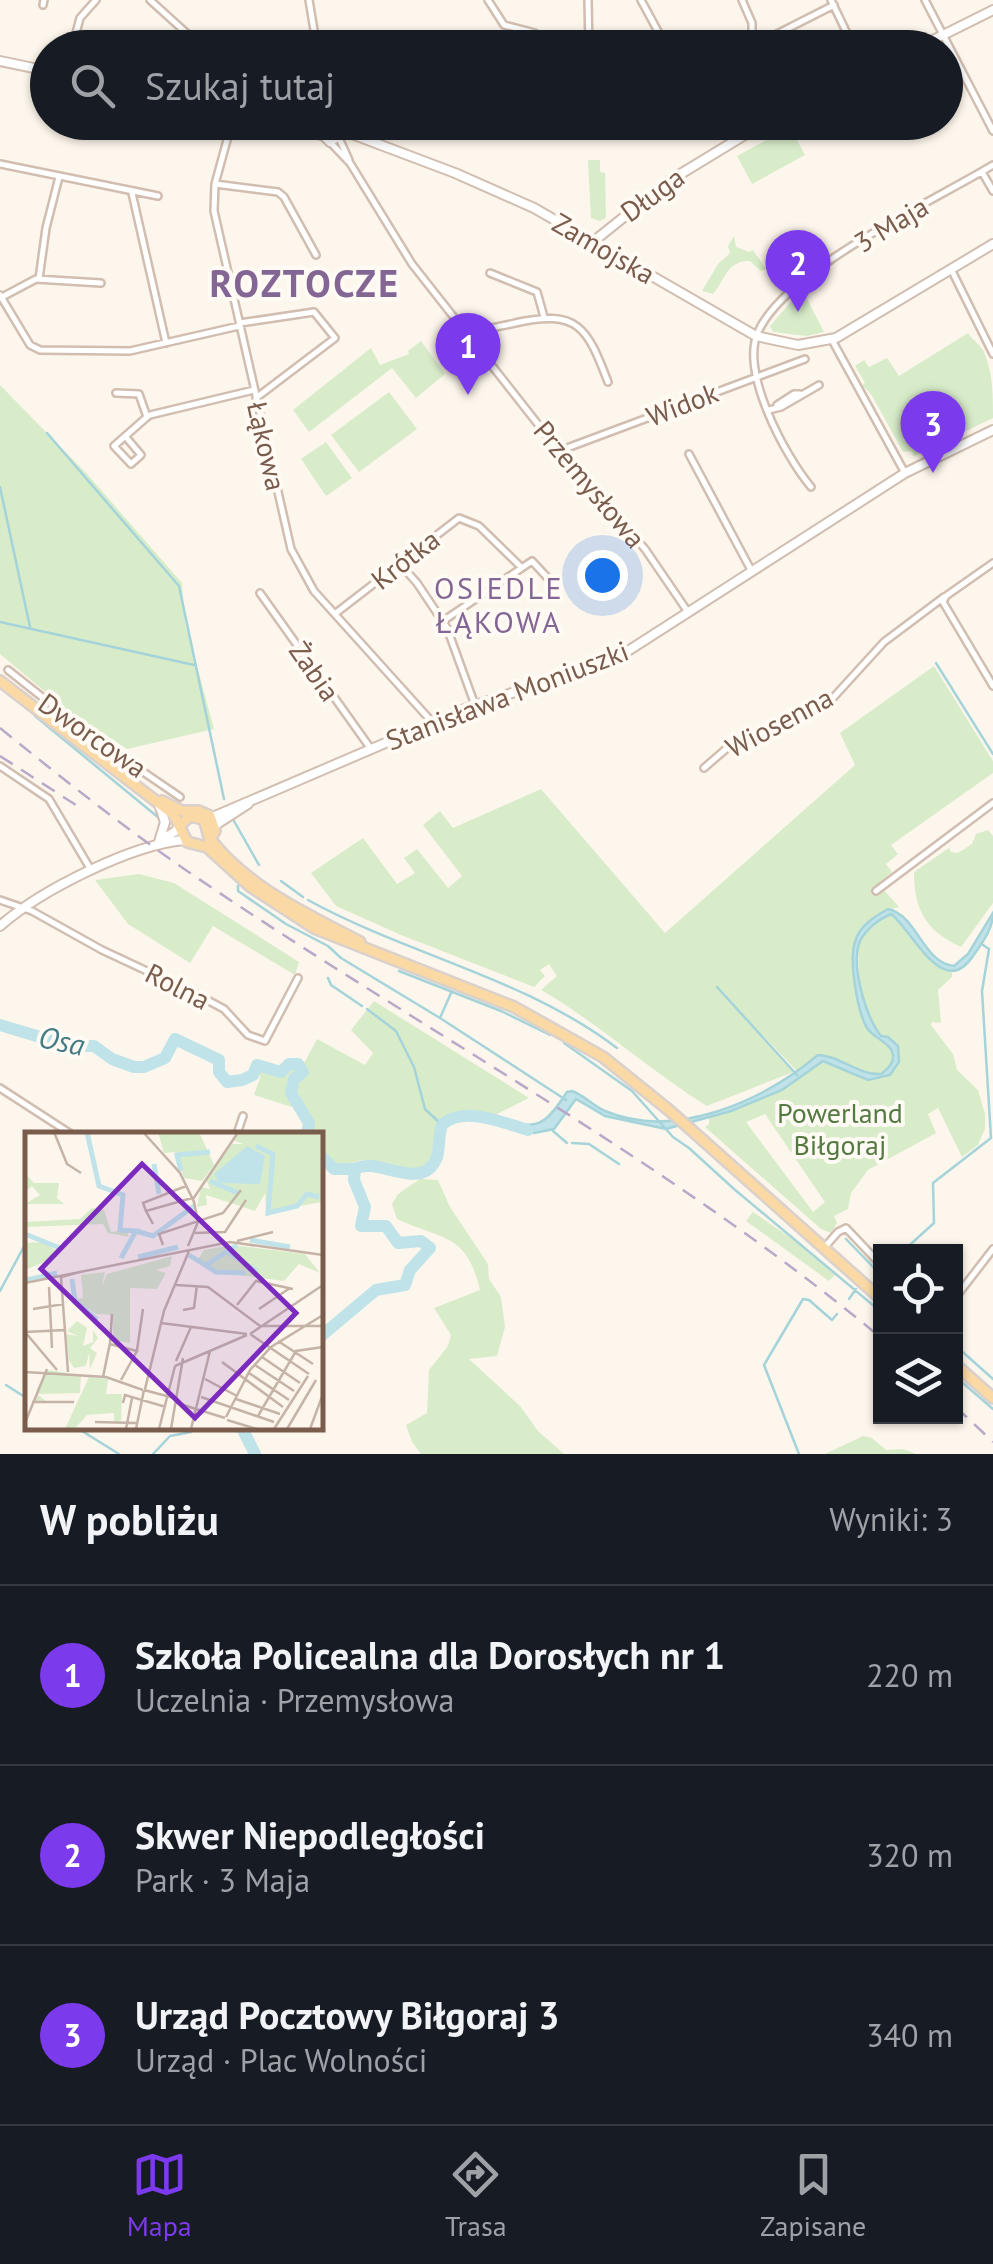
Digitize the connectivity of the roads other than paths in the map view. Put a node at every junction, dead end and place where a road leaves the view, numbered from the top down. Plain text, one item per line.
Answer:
1 (96, 0) edge
2 (150, 0) edge
3 (310, 0) edge
4 (488, 0) edge
5 (588, 0) edge
6 (641, 0) edge
7 (742, 0) edge
8 (925, 0) edge
9 (833, 3) edge
10 (993, 10) edge
11 (77, 30) edge
12 (184, 30) edge
13 (314, 30) edge
14 (523, 30) edge
15 (589, 30) edge
16 (657, 30) edge
17 (752, 30) edge
18 (783, 30) edge
19 (846, 30) edge
20 (940, 30) edge
21 (952, 30) edge
22 (0, 61) edge
23 (30, 67) edge
24 (963, 75) edge
25 (993, 131) edge
26 (227, 140) edge
27 (336, 140) edge
28 (361, 140) edge
29 (732, 140) edge
30 (0, 164) edge
31 (993, 165) edge
32 (982, 171) junction
33 (60, 176) junction
34 (216, 184) junction
35 (993, 191) edge
36 (132, 193) junction
37 (158, 196) dead end
38 (594, 241) junction
39 (993, 244) edge
40 (316, 255) dead end
41 (951, 269) junction
42 (490, 274) dead end
43 (39, 279) junction
44 (100, 282) dead end
45 (1, 296) edge
46 (544, 317) junction
47 (239, 325) junction
48 (469, 336) junction
49 (756, 336) junction
50 (832, 340) junction
51 (166, 343) junction
52 (993, 354) edge
53 (805, 359) dead end
54 (755, 377) junction
55 (608, 382) dead end
56 (819, 384) dead end
57 (116, 392) dead end
58 (255, 394) junction
59 (769, 410) junction
60 (147, 417) junction
61 (993, 430) edge
62 (125, 436) junction
63 (560, 450) junction
64 (689, 454) dead end
65 (904, 474) junction
66 (811, 486) dead end
67 (993, 562) edge
68 (400, 563) junction
69 (522, 567) junction
70 (752, 572) junction
71 (557, 588) dead end
72 (260, 594) dead end
73 (944, 597) junction
74 (688, 612) junction
75 (334, 614) junction
76 (443, 621) junction
77 (8, 670) dead end
78 (0, 681) edge
79 (993, 686) edge
80 (475, 705) junction
81 (433, 722) junction
82 (370, 749) junction
83 (111, 750) junction
84 (104, 761) junction
85 (0, 766) edge
86 (704, 768) dead end
87 (180, 797) dead end
88 (154, 799) junction
89 (993, 802) edge
90 (209, 821) junction
91 (180, 827) junction
92 (184, 840) junction
93 (206, 842) junction
94 (158, 843) junction
95 (92, 871) junction
96 (876, 891) dead end
97 (0, 900) edge
98 (22, 907) junction
99 (0, 926) edge
100 (298, 978) dead end
101 (0, 1088) edge
102 (244, 1116) dead end
103 (68, 1132) edge
104 (239, 1132) edge
105 (824, 1248) junction
106 (993, 1249) edge
107 (873, 1255) edge
108 (963, 1288) edge
109 (873, 1292) edge
110 (963, 1370) edge
111 (993, 1398) edge

1 - 11 street
2 - 12 street
3 - 13 street
4 - 14 street
5 - 15 street
6 - 16 street
7 - 17 street
8 - 20 street
9 - 18 street
9 - 19 street
10 - 21 street
22 - 23 street
24 - 25 street
26 - 34 street, Łąkowa
27 - 48 street, Przemysłowa
28 - 38 street, Zamojska
29 - 38 street, Długa
30 - 33 street
31 - 32 street, 3 Maja
32 - 35 street
32 - 49 street, 3 Maja
33 - 36 street
33 - 43 street
34 - 40 street
34 - 47 street, Łąkowa
36 - 37 street
36 - 51 street
38 - 49 street, Zamojska
39 - 41 street
41 - 50 street
41 - 52 street
42 - 46 street
43 - 44 street
43 - 45 street
45 - 51 street
46 - 48 street
46 - 55 street
47 - 51 street
47 - 58 street, Łąkowa
47 - 58 street
48 - 63 street, Przemysłowa
49 - 50 street, Zamojska
49 - 54 street
50 - 65 street
53 - 54 street, Widok
54 - 59 street
54 - 63 street, Widok
56 - 59 street
57 - 60 street
58 - 60 street
58 - 75 street, Łąkowa
59 - 66 street
60 - 62 street
61 - 65 street, Stanisława Moniuszki
62 - 62 street
63 - 74 street, Przemysłowa
64 - 70 street
65 - 70 street, Stanisława Moniuszki
67 - 73 street, Wiosenna
68 - 69 street, Krótka
68 - 75 street, Krótka
68 - 76 street
69 - 71 street
69 - 76 street
70 - 74 street, Stanisława Moniuszki
72 - 82 street, Żabia
73 - 79 street
73 - 86 street, Wiosenna
74 - 80 street, Stanisława Moniuszki
75 - 81 street, Łąkowa
76 - 80 street
77 - 83 street, Dworcowa
78 - 84 main road
80 - 81 street, Stanisława Moniuszki
81 - 82 street, Stanisława Moniuszki
82 - 90 street, Stanisława Moniuszki
83 - 84 street
83 - 87 street, Dworcowa
84 - 88 main road
85 - 95 street
88 - 90 main road
88 - 91 main road
88 - 94 street
89 - 96 street
90 - 91 main road
90 - 93 main road
91 - 92 main road
91 - 94 street
92 - 93 main road
92 - 94 street
93 - 105 main road
94 - 95 street
95 - 98 street
97 - 98 street
98 - 99 street
98 - 100 street, Rolna
101 - 103 street
102 - 104 street
105 - 107 street
105 - 109 main road
106 - 108 street
110 - 111 main road

